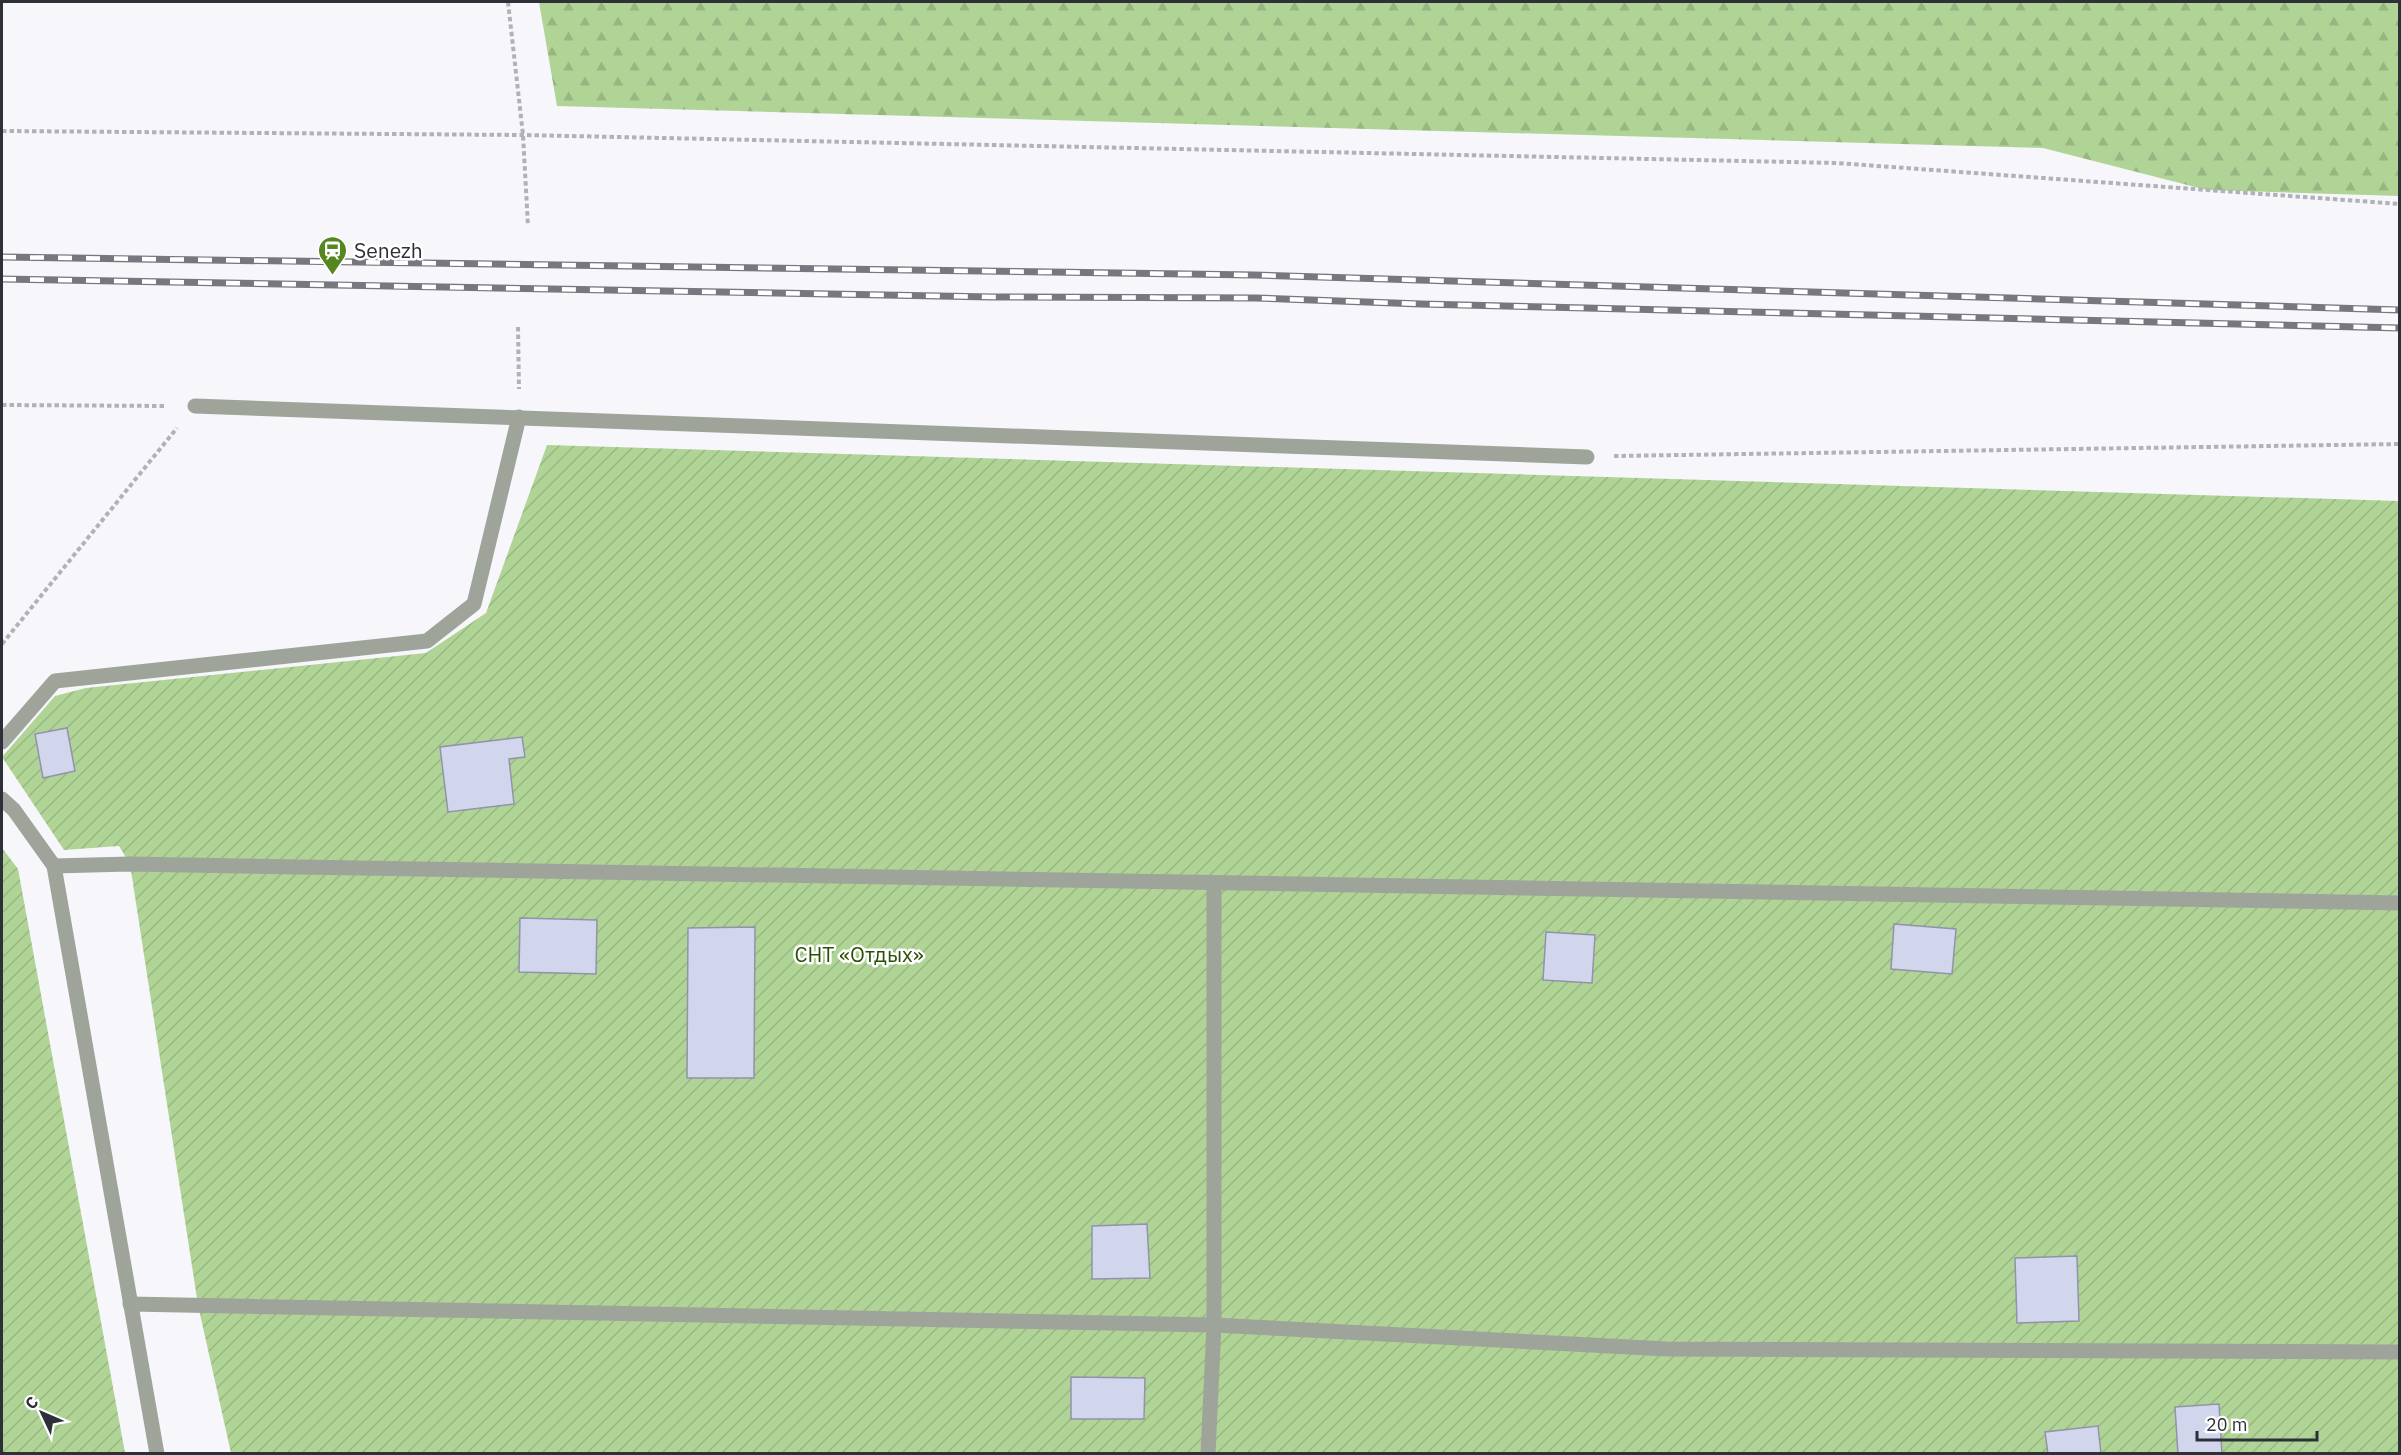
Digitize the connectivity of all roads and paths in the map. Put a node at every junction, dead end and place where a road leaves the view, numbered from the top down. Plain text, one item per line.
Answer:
1 (508, 2) edge
2 (2, 131) edge
3 (523, 135) junction
4 (2400, 204) edge
5 (528, 226) dead end
6 (518, 327) dead end
7 (2, 405) edge
8 (195, 406) junction
9 (519, 417) junction
10 (2400, 444) edge
11 (1587, 457) joint
12 (2, 644) edge
13 (2, 742) edge
14 (2, 799) edge
15 (54, 866) junction
16 (1214, 882) junction
17 (2400, 903) edge
18 (130, 1304) junction
19 (1214, 1325) junction
20 (2400, 1352) edge
21 (157, 1454) edge
22 (1208, 1454) edge

1 - 3 path
2 - 3 path
3 - 4 path
3 - 5 path
6 - 9 path
7 - 8 path
8 - 9 street
8 - 12 path
9 - 11 street
9 - 13 street
10 - 11 path
14 - 15 street
15 - 16 street
15 - 18 street
16 - 17 street
16 - 19 street
18 - 19 street
18 - 21 street
19 - 20 street
19 - 22 street

